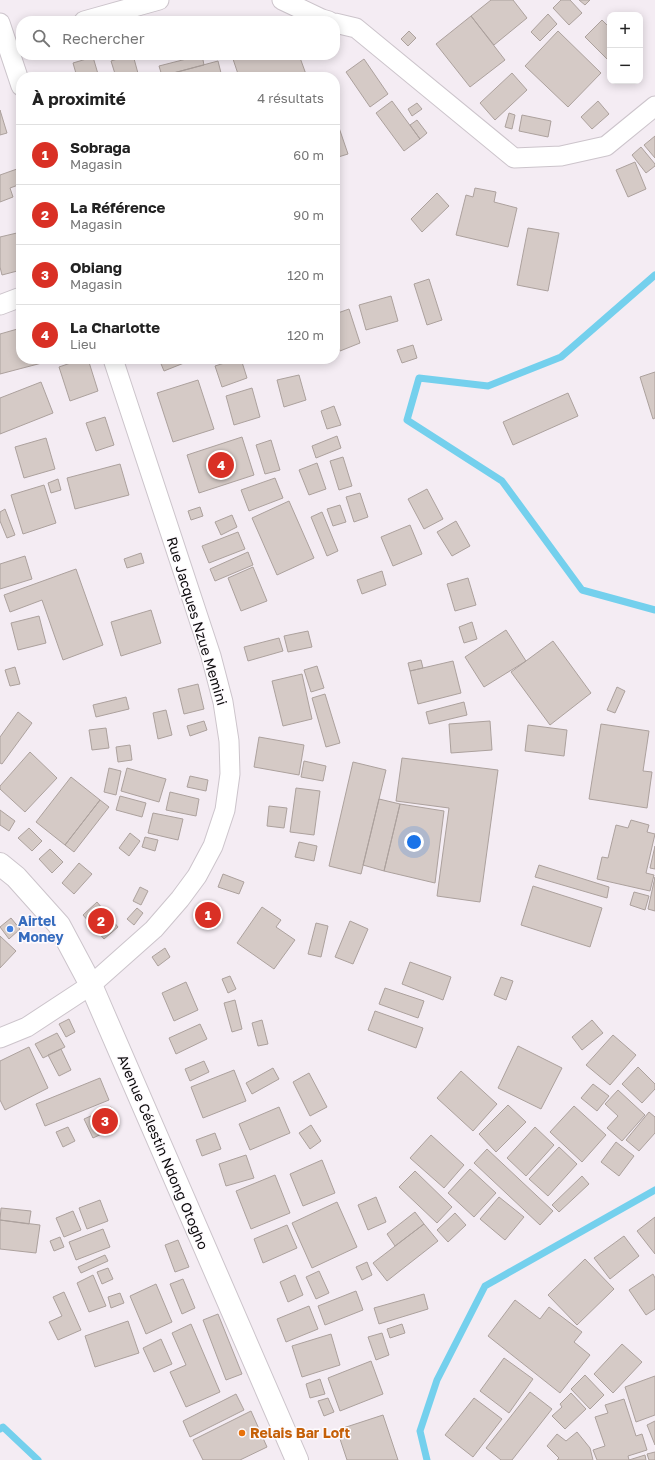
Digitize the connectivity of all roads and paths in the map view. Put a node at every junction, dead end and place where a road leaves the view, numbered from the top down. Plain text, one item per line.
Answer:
1 (159, 0) edge
2 (282, 0) edge
3 (102, 16) edge
4 (316, 16) edge
5 (0, 23) edge
6 (340, 24) edge
7 (14, 41) edge
8 (16, 54) edge
9 (17, 60) edge
10 (19, 72) edge
11 (655, 106) edge
12 (16, 299) edge
13 (0, 305) edge
14 (115, 364) edge
15 (0, 864) edge
16 (91, 985) junction
17 (0, 1038) edge
18 (297, 1460) edge

1 - 3 street
2 - 4 street
5 - 7 street
6 - 11 street
7 - 8 street
9 - 10 street
12 - 13 street
14 - 16 street, Rue Jacques Nzue Memini
15 - 16 main road, Avenue Célestin Ndong Otogho
16 - 17 street, Rue Jacques Nzue Memini
16 - 18 main road, Avenue Célestin Ndong Otogho

